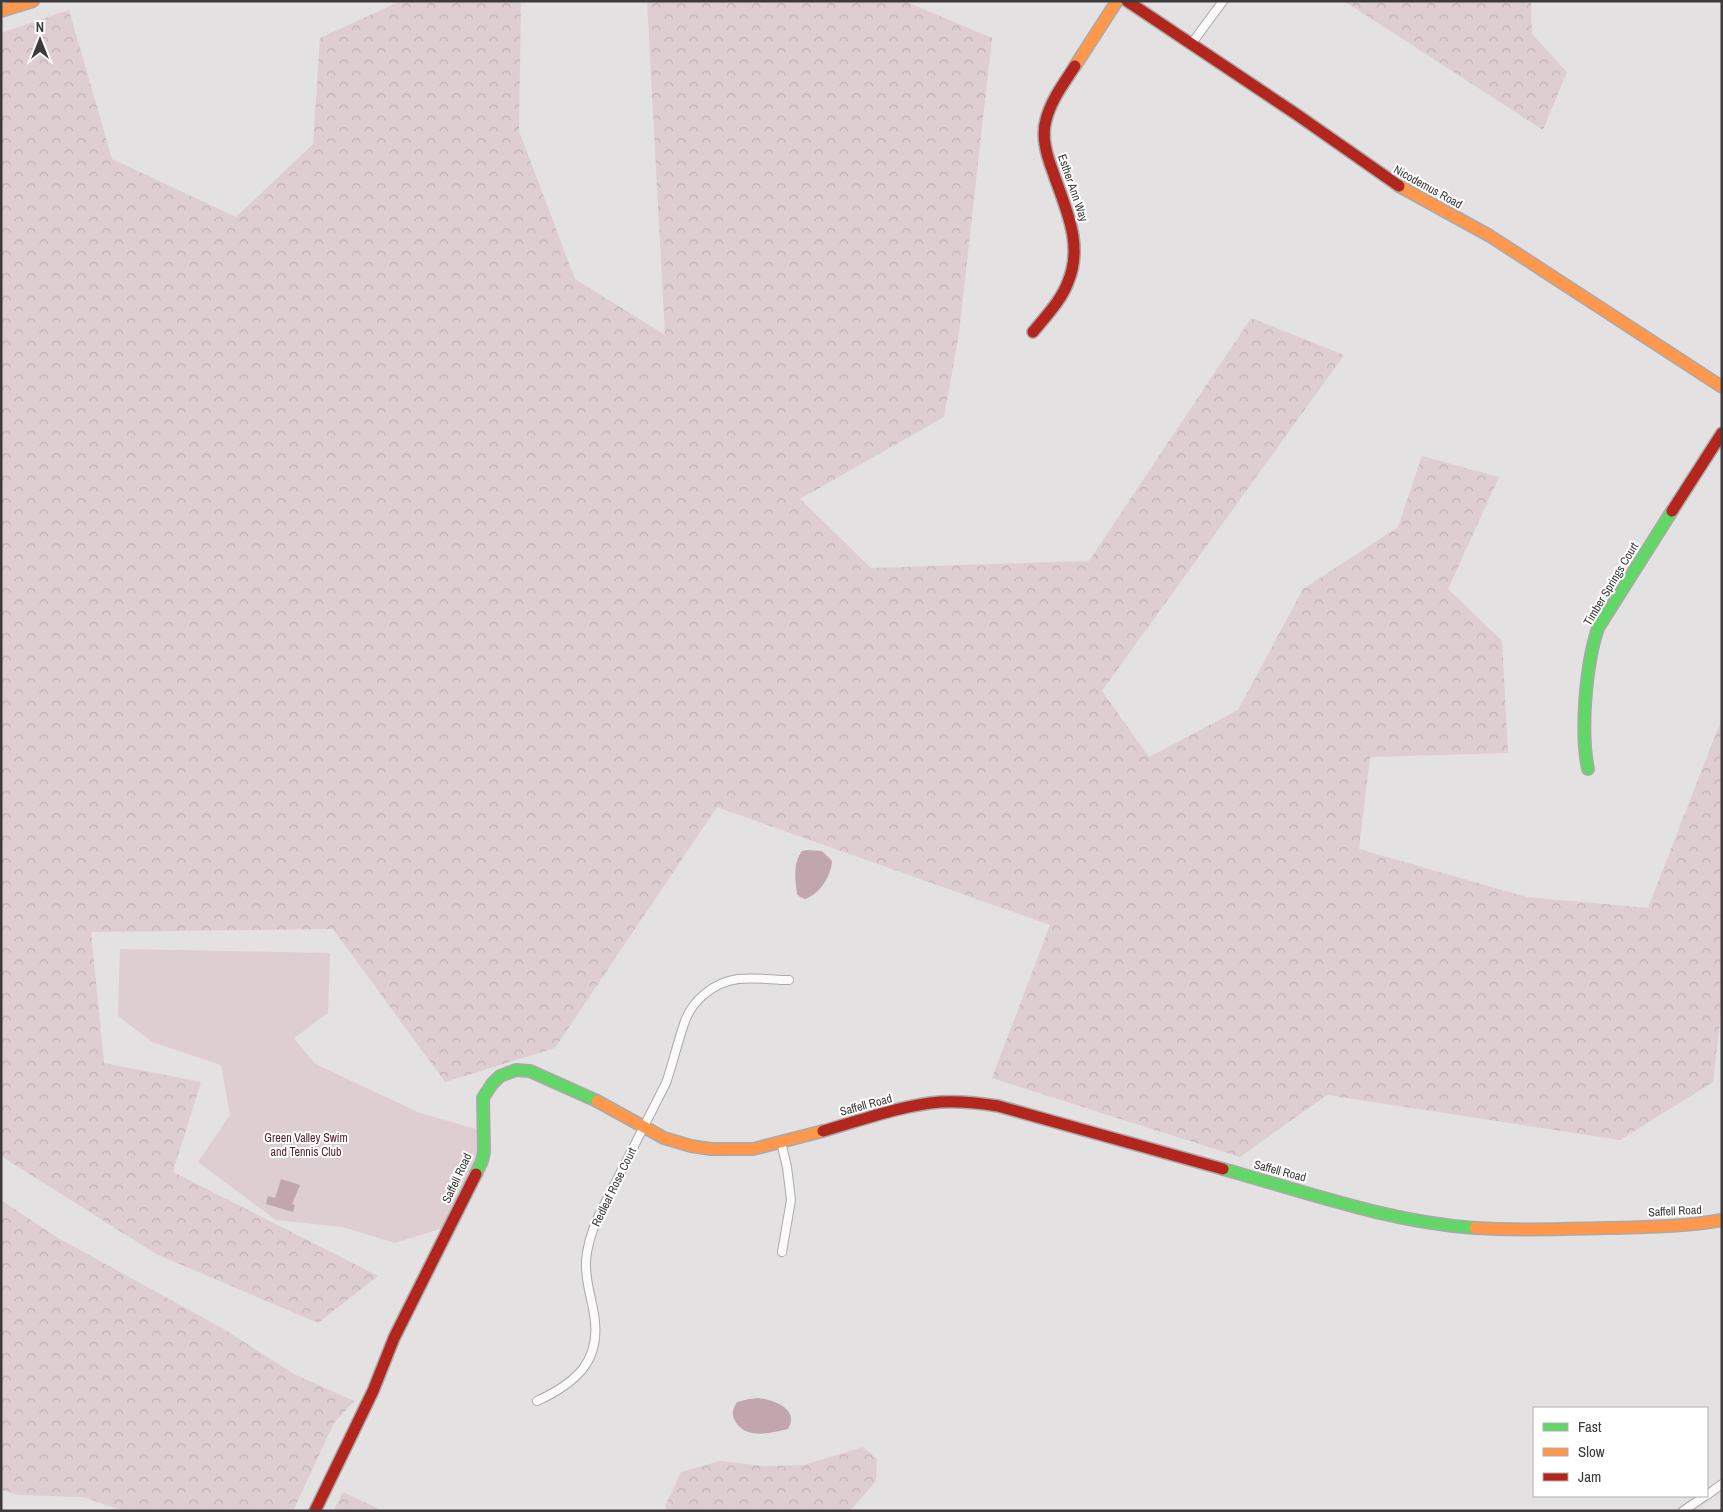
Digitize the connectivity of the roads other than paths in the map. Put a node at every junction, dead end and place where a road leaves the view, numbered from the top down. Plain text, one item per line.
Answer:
1 (33, 1) edge
2 (1116, 1) edge
3 (1127, 1) edge
4 (1223, 1) edge
5 (1, 11) edge
6 (1192, 43) junction
7 (1033, 332) dead end
8 (1722, 387) edge
9 (1722, 433) edge
10 (1588, 769) dead end
11 (789, 980) dead end
12 (644, 1126) junction
13 (781, 1142) junction
14 (1722, 1220) edge
15 (782, 1252) dead end
16 (537, 1402) dead end
17 (1722, 1484) edge
18 (1708, 1494) edge
19 (1703, 1497) edge
20 (316, 1511) edge
21 (1683, 1511) edge

1 - 5 street
2 - 7 street, Esther Ann Way
3 - 6 street, Nicodemus Road
4 - 6 street
6 - 8 street, Nicodemus Road
9 - 10 street, Timber Springs Court
11 - 12 street, Redleaf Rose Court
12 - 13 street, Saffell Road
12 - 16 street, Redleaf Rose Court
12 - 20 street, Saffell Road
13 - 14 street, Saffell Road
13 - 15 street
17 - 18 street
19 - 21 street

